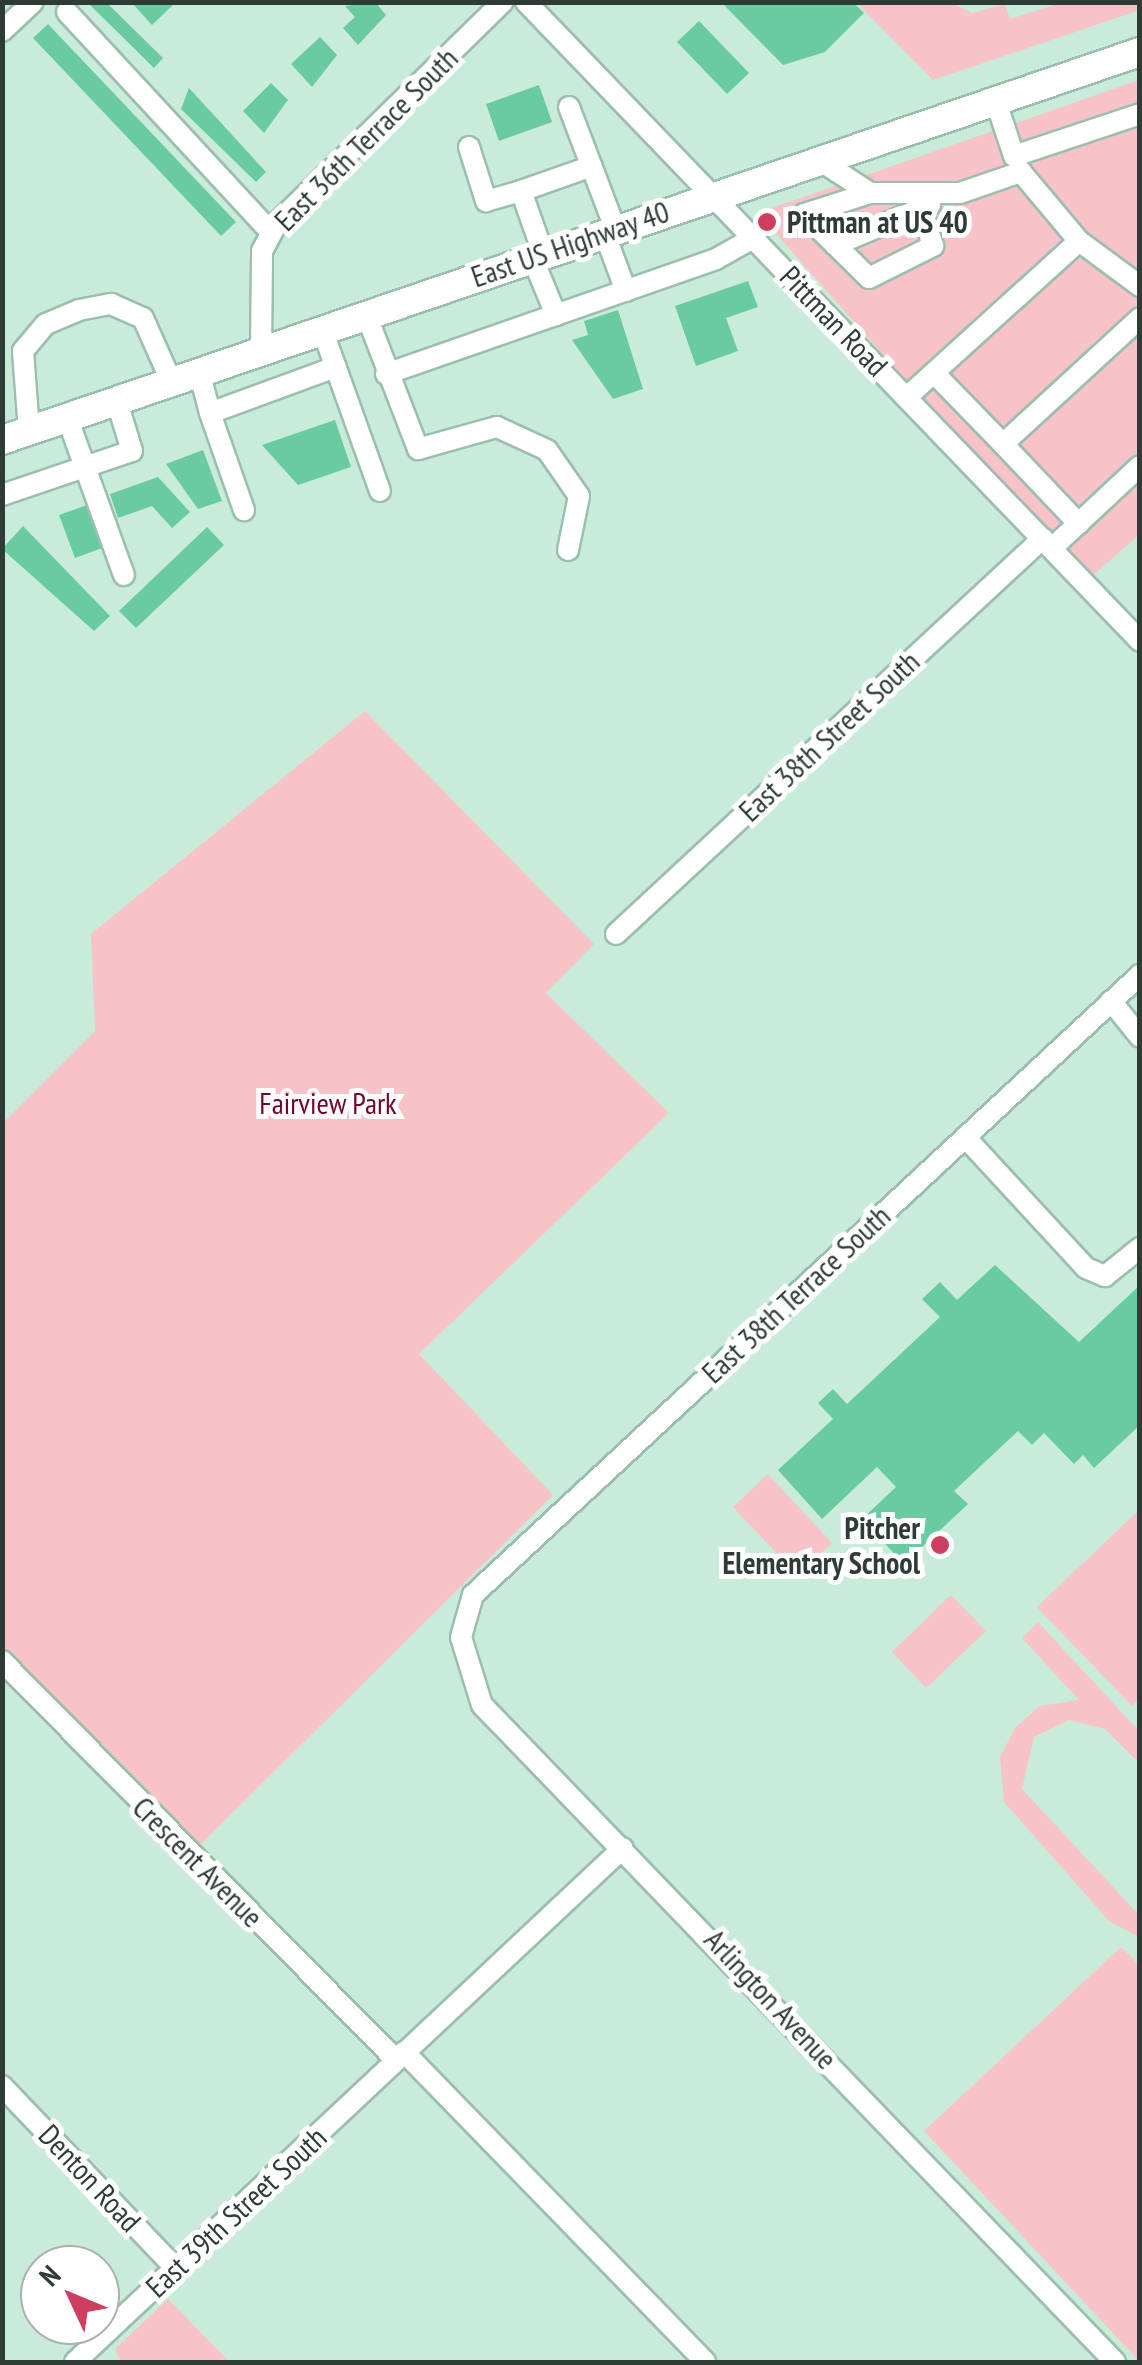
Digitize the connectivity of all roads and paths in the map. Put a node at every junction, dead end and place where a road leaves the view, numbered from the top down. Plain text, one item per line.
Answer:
1 (32, 2) edge
2 (503, 2) edge
3 (526, 2) edge
4 (67, 12) dead end
5 (2, 31) edge
6 (1140, 52) edge
7 (995, 99) junction
8 (569, 107) dead end
9 (1140, 114) edge
10 (469, 147) dead end
11 (816, 158) junction
12 (1017, 164) junction
13 (592, 166) junction
14 (521, 191) junction
15 (870, 193) junction
16 (960, 193) junction
17 (714, 194) junction
18 (922, 209) junction
19 (610, 230) junction
20 (272, 233) junction
21 (754, 237) junction
22 (1080, 241) junction
23 (835, 245) junction
24 (538, 255) junction
25 (1140, 286) edge
26 (626, 290) junction
27 (366, 314) junction
28 (556, 315) junction
29 (1140, 318) edge
30 (322, 330) junction
31 (261, 351) junction
32 (336, 367) junction
33 (199, 372) junction
34 (934, 373) junction
35 (386, 374) junction
36 (171, 382) junction
37 (908, 397) junction
38 (117, 402) junction
39 (210, 413) junction
40 (67, 418) junction
41 (16, 435) edge
42 (1003, 444) junction
43 (85, 466) junction
44 (1140, 466) edge
45 (380, 491) dead end
46 (2, 495) edge
47 (244, 510) dead end
48 (1078, 524) junction
49 (1048, 543) junction
50 (568, 550) dead end
51 (124, 575) dead end
52 (1140, 642) edge
53 (616, 934) dead end
54 (1140, 975) edge
55 (1111, 1001) junction
56 (1140, 1037) edge
57 (965, 1136) junction
58 (1140, 1248) edge
59 (463, 1621) joint
60 (2, 1661) edge
61 (623, 1848) junction
62 (400, 2056) junction
63 (2, 2086) edge
64 (176, 2270) junction
65 (75, 2362) edge
66 (705, 2362) edge
67 (1114, 2362) edge

1 - 5 street
2 - 20 street, East 36th Terrace South
3 - 17 street, Pittman Road
4 - 20 street
6 - 7 main road, East US Highway 40
7 - 11 main road, East US Highway 40
7 - 12 street
8 - 13 street
9 - 12 street
10 - 14 street
11 - 15 street
11 - 17 main road, East US Highway 40
12 - 16 street
12 - 22 street
13 - 14 street
13 - 19 street
14 - 24 street
15 - 16 street
15 - 23 street
16 - 18 street
17 - 19 main road, East US Highway 40
17 - 21 street, Pittman Road
18 - 23 street
18 - 23 street
19 - 24 main road, East US Highway 40
19 - 26 street
20 - 31 street, East 36th Terrace South
21 - 26 street
21 - 37 street, Pittman Road
22 - 25 street
22 - 34 street
24 - 27 main road, East US Highway 40
24 - 28 street
26 - 28 street
27 - 30 main road, East US Highway 40
27 - 35 street
28 - 35 street
29 - 42 street
30 - 31 main road, East US Highway 40
30 - 32 street
31 - 33 main road, East US Highway 40
32 - 39 street
32 - 45 street
33 - 36 main road, East US Highway 40
33 - 39 street
34 - 37 street
34 - 42 street
35 - 50 street
36 - 38 main road, East US Highway 40
36 - 41 street
37 - 49 street, Pittman Road
38 - 40 main road, East US Highway 40
38 - 43 street
39 - 47 street
40 - 41 main road, East US Highway 40
40 - 43 street
42 - 48 street
43 - 46 street
43 - 51 street
44 - 48 street, East 38th Street South
48 - 49 street, East 38th Street South
49 - 52 street, Pittman Road
49 - 53 street, East 38th Street South
54 - 55 street, East 38th Terrace South
55 - 56 street
55 - 57 street, East 38th Terrace South
57 - 58 street
57 - 59 street, East 38th Terrace South
59 - 61 street, Arlington Avenue
60 - 62 street, Crescent Avenue
61 - 62 street, East 39th Street South
61 - 67 street, Arlington Avenue
62 - 64 street, East 39th Street South
62 - 66 street, Crescent Avenue
63 - 64 street, Denton Road
64 - 65 street, East 39th Street South

